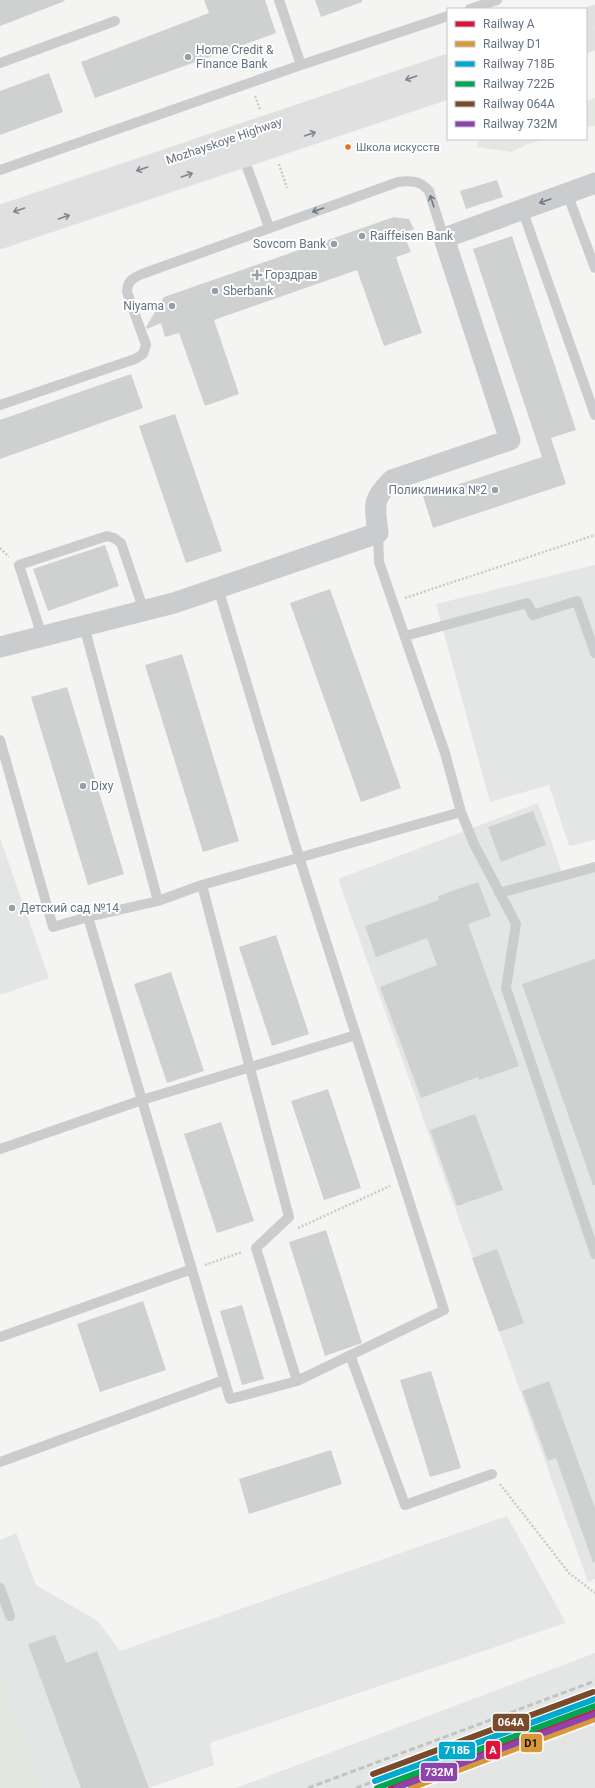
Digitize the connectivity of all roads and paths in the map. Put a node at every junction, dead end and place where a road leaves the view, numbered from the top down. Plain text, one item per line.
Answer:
1 (278, 0) edge
2 (497, 0) edge
3 (473, 8) edge
4 (447, 16) edge
5 (115, 21) dead end
6 (0, 63) edge
7 (301, 65) junction
8 (447, 65) edge
9 (447, 88) edge
10 (243, 156) junction
11 (0, 170) edge
12 (595, 183) edge
13 (567, 193) junction
14 (522, 209) junction
15 (0, 216) edge
16 (269, 227) junction
17 (0, 238) edge
18 (444, 238) junction
19 (595, 268) edge
20 (0, 405) edge
21 (595, 415) edge
22 (378, 533) junction
23 (595, 535) edge
24 (218, 588) junction
25 (393, 602) junction
26 (144, 611) junction
27 (84, 626) junction
28 (42, 636) junction
29 (405, 636) junction
30 (0, 647) edge
31 (595, 653) edge
32 (0, 740) edge
33 (461, 812) junction
34 (299, 857) junction
35 (595, 867) edge
36 (202, 885) junction
37 (499, 893) junction
38 (158, 901) junction
39 (88, 917) junction
40 (356, 1035) junction
41 (250, 1067) junction
42 (142, 1100) junction
43 (0, 1149) edge
44 (595, 1254) edge
45 (192, 1269) junction
46 (0, 1336) edge
47 (350, 1355) junction
48 (224, 1380) junction
49 (297, 1381) junction
50 (0, 1462) edge
51 (492, 1474) joint
52 (0, 1588) edge
53 (595, 1593) edge
54 (10, 1616) dead end

1 - 7 lane
2 - 3 lane
4 - 7 lane
5 - 6 lane
7 - 11 lane
8 -> 15 main road, Mozhayskoye Highway
10 -> 9 main road, Mozhayskoye Highway
10 - 16 lane
17 -> 10 main road, Mozhayskoye Highway
12 - 13 street
13 -> 14 street
13 - 19 lane
14 - 18 street
14 - 21 lane
18 -> 16 lane
16 - 20 lane
18 - 22 street
22 - 24 street
22 - 25 lane
23 - 25 path
24 - 26 street
24 - 34 lane
25 - 29 lane
26 - 27 street
26 - 28 lane
27 - 28 street
27 - 38 lane
28 - 30 street
29 - 31 lane
29 - 33 lane
32 - 39 lane
33 - 34 lane
33 - 37 lane
34 - 36 lane
34 - 40 lane
35 - 37 lane
36 - 38 lane
36 - 41 lane
37 - 44 lane
38 - 39 lane
39 - 42 lane
40 - 41 lane
40 - 47 lane
41 - 42 lane
41 - 49 lane
42 - 43 lane
42 - 45 lane
45 - 46 lane
45 - 48 lane
47 - 49 lane
47 - 51 lane
48 - 49 lane
48 - 50 lane
51 - 53 path
52 - 54 lane

